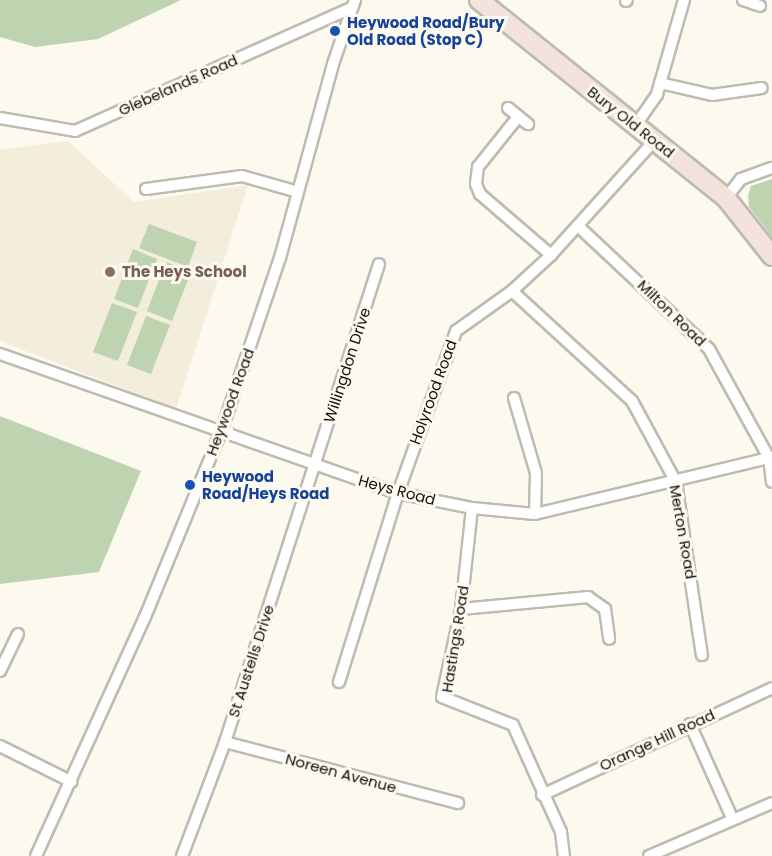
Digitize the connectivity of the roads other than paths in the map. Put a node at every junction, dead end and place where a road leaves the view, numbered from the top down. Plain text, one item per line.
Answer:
1 (479, 0) edge
2 (684, 0) edge
3 (743, 0) edge
4 (353, 4) edge
5 (760, 6) dead end
6 (660, 83) junction
7 (762, 88) dead end
8 (508, 108) dead end
9 (518, 117) junction
10 (0, 118) edge
11 (528, 124) dead end
12 (635, 126) junction
13 (654, 141) junction
14 (772, 168) edge
15 (146, 189) dead end
16 (298, 192) junction
17 (726, 198) junction
18 (578, 226) junction
19 (551, 255) junction
20 (772, 256) edge
21 (379, 264) dead end
22 (512, 291) junction
23 (0, 354) edge
24 (514, 398) dead end
25 (221, 432) junction
26 (770, 457) edge
27 (316, 465) junction
28 (676, 482) junction
29 (772, 482) edge
30 (398, 494) junction
31 (472, 508) junction
32 (535, 514) junction
33 (461, 609) junction
34 (18, 634) dead end
35 (609, 639) dead end
36 (702, 655) dead end
37 (0, 671) edge
38 (339, 682) dead end
39 (771, 691) edge
40 (690, 724) junction
41 (225, 742) junction
42 (0, 746) edge
43 (72, 782) junction
44 (542, 795) junction
45 (458, 803) dead end
46 (772, 803) edge
47 (732, 818) junction
48 (36, 856) edge
49 (182, 856) edge
50 (564, 856) edge
51 (649, 856) edge

1 - 12 main road, Bury Old Road
2 - 6 street
3 - 5 street
4 - 10 street, Glebelands Road
4 - 16 street, Heywood Road
6 - 7 street
6 - 12 street
8 - 9 street
9 - 11 street
9 - 19 street
12 - 13 main road, Bury Old Road
13 - 17 main road, Bury Old Road
13 - 18 street, Holyrood Road
14 - 17 street
15 - 16 street
16 - 25 street, Heywood Road
17 - 20 main road, Bury Old Road
18 - 19 street, Holyrood Road
18 - 26 street, Milton Road
19 - 22 street, Holyrood Road
21 - 27 street, Willingdon Drive
22 - 28 street, Merton Road
22 - 30 street, Holyrood Road
23 - 25 street, Heys Road
24 - 32 street
25 - 27 street, Heys Road
25 - 43 street, Heywood Road
26 - 28 street, Heys Road
26 - 29 street, Milton Road
27 - 30 street, Heys Road
27 - 41 street, St Austells Drive
28 - 32 street, Heys Road
28 - 36 street, Merton Road
30 - 31 street, Heys Road
30 - 38 street, Holyrood Road
31 - 32 street, Heys Road
31 - 33 street, Hastings Road
33 - 35 street
33 - 44 street, Hastings Road
34 - 37 street
39 - 40 street, Orange Hill Road
40 - 44 street, Orange Hill Road
40 - 47 street
41 - 45 street, Noreen Avenue
41 - 49 street, St Austells Drive
42 - 43 street
43 - 48 street, Heywood Road
44 - 50 street, Hastings Road
46 - 47 street
47 - 51 street

